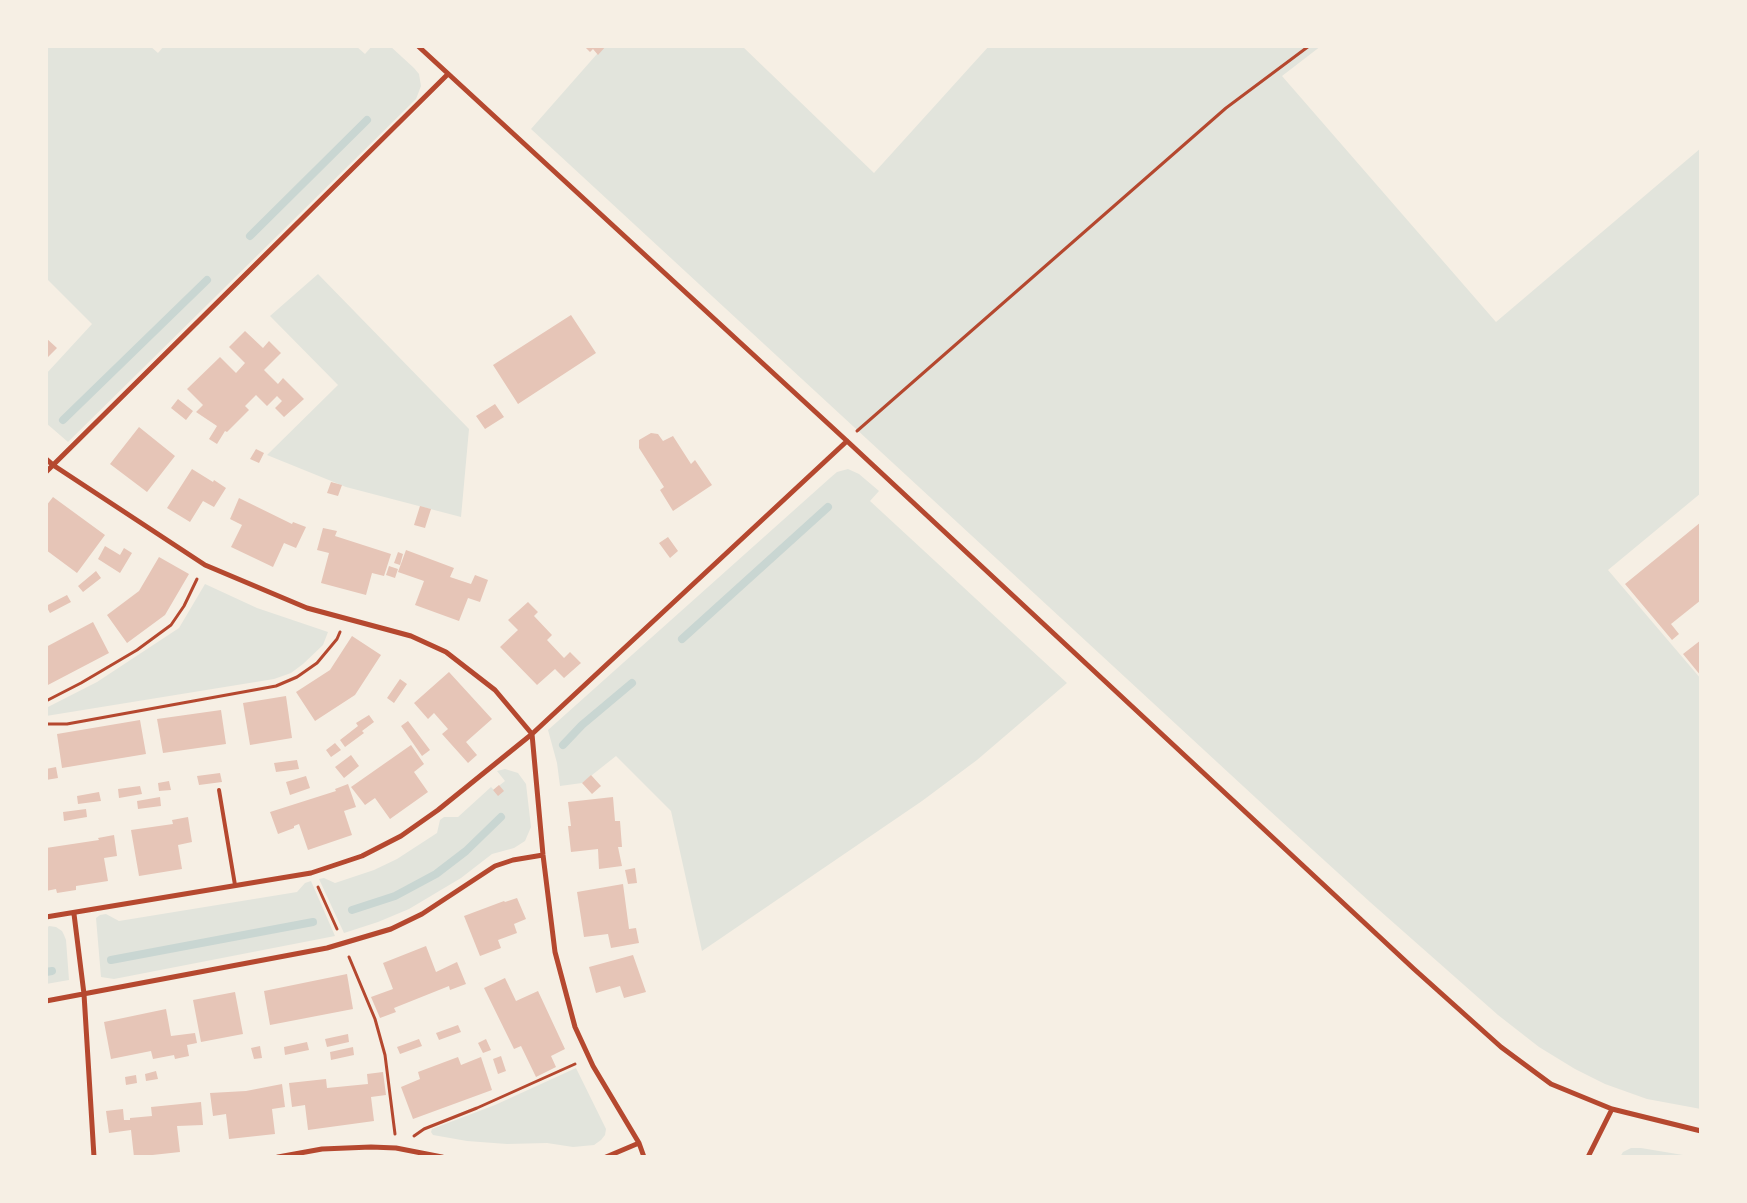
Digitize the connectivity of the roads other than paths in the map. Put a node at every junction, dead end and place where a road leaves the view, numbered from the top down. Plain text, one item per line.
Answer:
1 (418, 46) edge
2 (448, 74) junction
3 (846, 440) junction
4 (46, 459) edge
5 (53, 465) junction
6 (46, 472) edge
7 (532, 734) junction
8 (219, 790) dead end
9 (543, 855) junction
10 (235, 885) junction
11 (74, 914) junction
12 (46, 917) edge
13 (84, 994) junction
14 (46, 1001) edge
15 (1612, 1109) junction
16 (1701, 1132) edge
17 (638, 1143) junction
18 (94, 1157) edge
19 (278, 1157) edge
20 (442, 1157) edge
21 (606, 1157) edge
22 (644, 1157) edge
23 (1588, 1157) edge

1 - 2 street
2 - 3 street
2 - 5 street
3 - 7 street
3 - 15 street
4 - 5 street
5 - 6 street
5 - 7 street
7 - 9 street
7 - 10 street
8 - 10 lane
9 - 13 street
9 - 17 street
10 - 11 street
11 - 12 street
11 - 13 street
13 - 14 street
13 - 18 street
15 - 16 street
15 - 23 street
17 - 21 street
17 - 22 street
19 - 20 street

